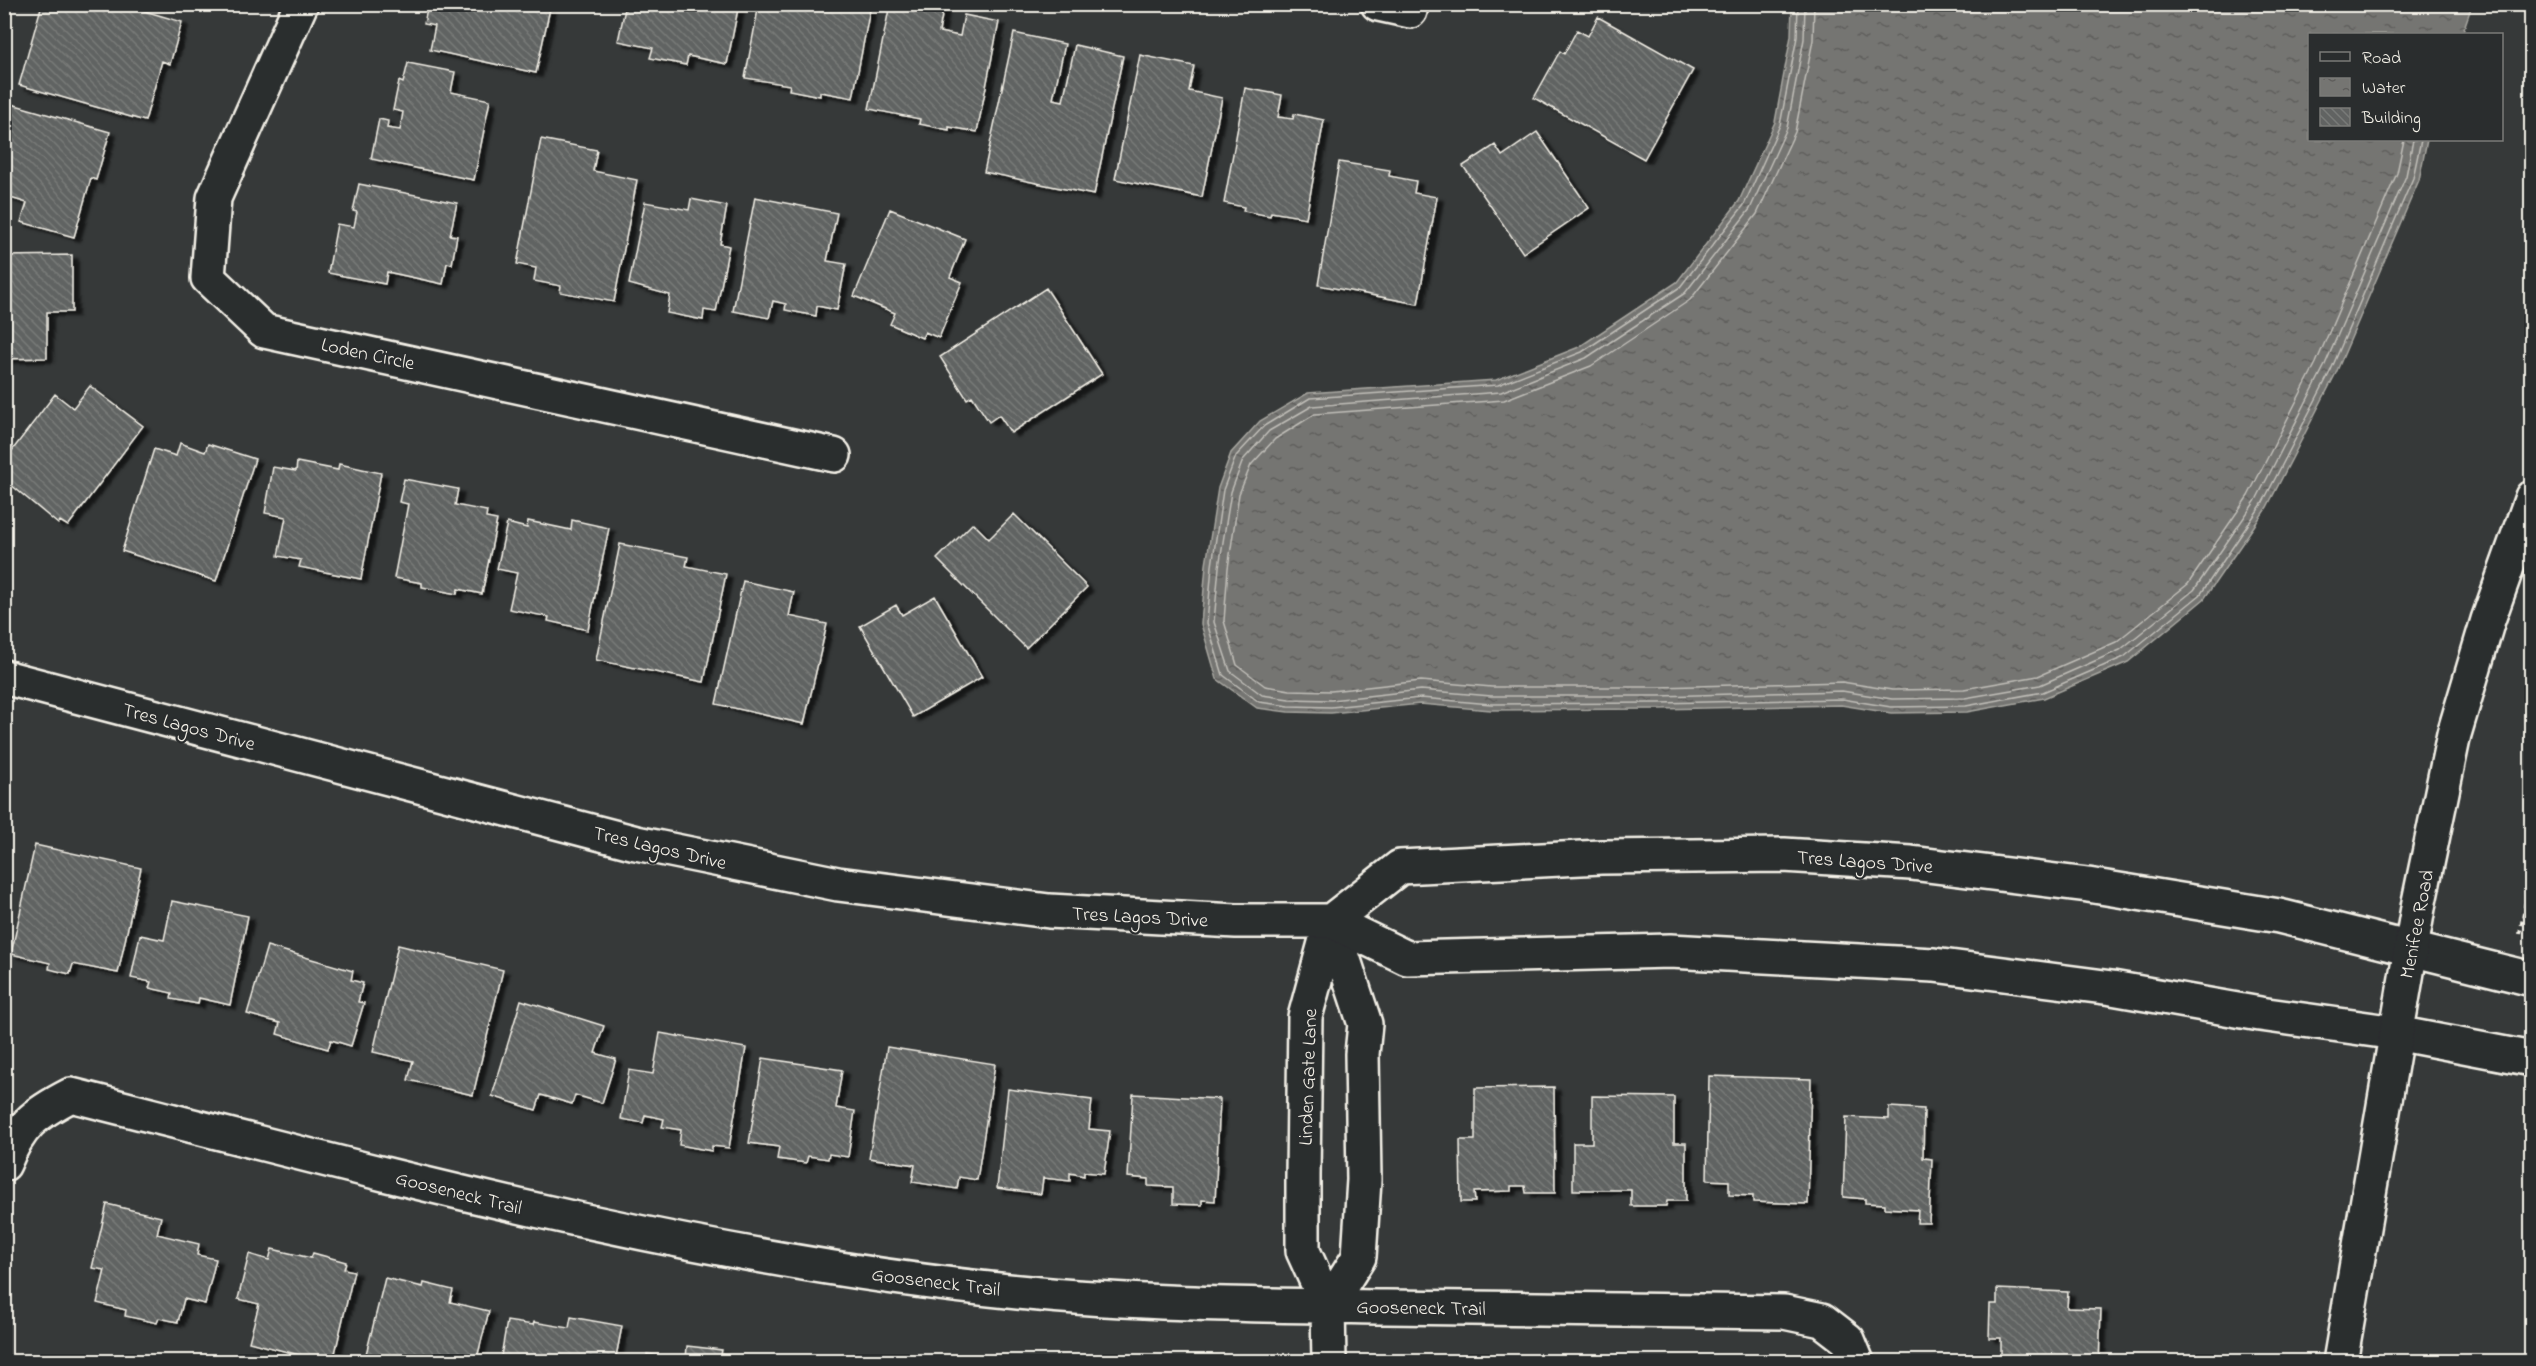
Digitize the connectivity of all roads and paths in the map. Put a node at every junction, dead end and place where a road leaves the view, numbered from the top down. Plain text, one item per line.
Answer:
1 (301, 4) edge
2 (1378, 4) edge
3 (1410, 11) dead end
4 (834, 455) dead end
5 (2532, 497) edge
6 (4, 677) edge
7 (2532, 868) edge
8 (1331, 921) junction
9 (2520, 933) dead end
10 (2410, 949) junction
11 (2532, 979) edge
12 (2396, 1033) junction
13 (2532, 1059) edge
14 (4, 1164) edge
15 (1328, 1306) junction
16 (1853, 1351) edge
17 (1329, 1362) edge
18 (2340, 1362) edge

1 - 4 street, Loden Circle
2 - 3 street
5 - 10 street, Menifee Road
6 - 8 street, Tres Lagos Drive
7 - 9 path
8 - 10 street, Tres Lagos Drive
8 - 12 street, Tres Lagos Drive
8 - 15 street, Linden Gate Lane
8 - 15 street
10 - 11 street, Tres Lagos Drive
10 - 12 street, Menifee Road
12 - 13 street, Tres Lagos Drive
12 - 18 street, Menifee Road
14 - 15 street, Gooseneck Trail
15 - 16 street, Gooseneck Trail
15 - 17 street, Linden Gate Lane

